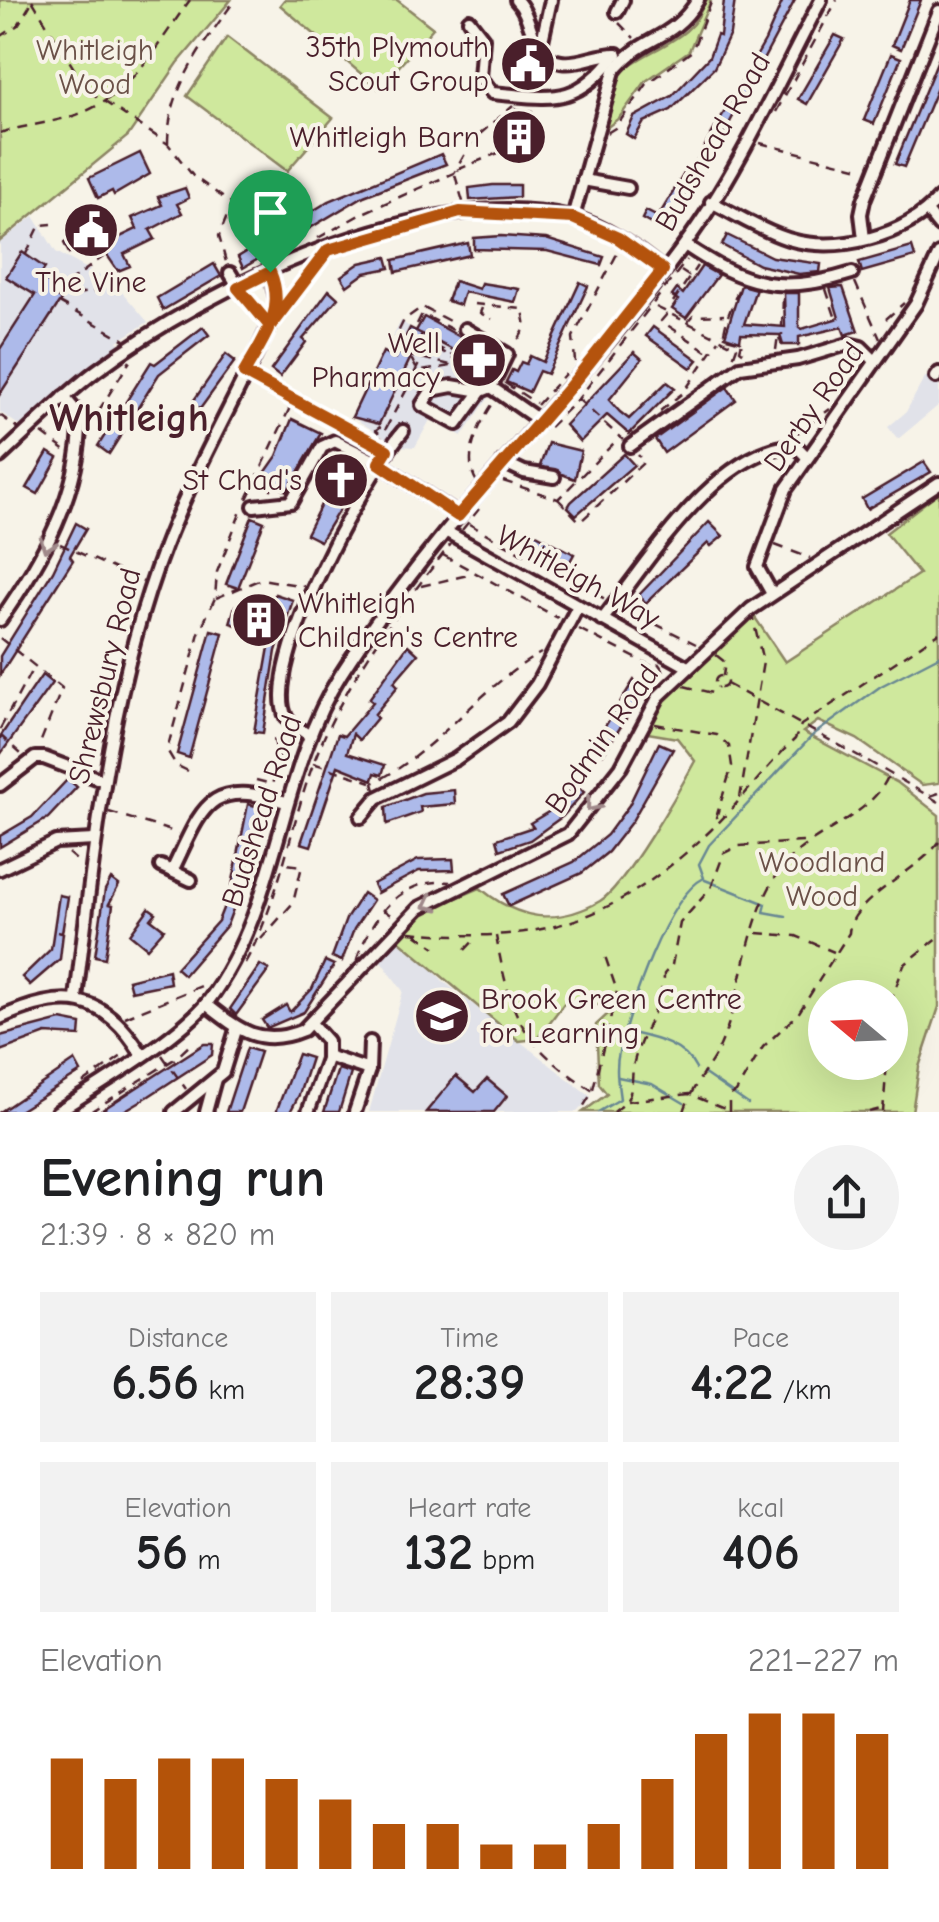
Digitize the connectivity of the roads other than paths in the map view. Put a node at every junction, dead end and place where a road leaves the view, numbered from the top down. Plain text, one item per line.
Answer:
1 (516, 0) edge
2 (551, 0) edge
3 (698, 0) edge
4 (821, 0) edge
5 (939, 11) edge
6 (469, 20) dead end
7 (540, 50) junction
8 (621, 53) junction
9 (583, 180) junction
10 (628, 188) dead end
11 (939, 198) edge
12 (711, 202) junction
13 (927, 211) junction
14 (573, 218) junction
15 (939, 226) edge
16 (864, 239) junction
17 (693, 252) junction
18 (939, 254) edge
19 (663, 270) junction
20 (270, 272) junction
21 (230, 273) road end
22 (852, 273) road end
23 (238, 288) junction
24 (465, 329) road end
25 (875, 361) junction
26 (492, 387) junction
27 (64, 397) junction
28 (540, 416) junction
29 (403, 431) dead end
30 (625, 442) road end
31 (806, 456) junction
32 (0, 458) edge
33 (504, 462) junction
34 (379, 463) junction
35 (554, 477) dead end
36 (939, 483) edge
37 (254, 506) dead end
38 (463, 519) junction
39 (447, 532) junction
40 (771, 592) junction
41 (578, 606) junction
42 (0, 620) edge
43 (602, 620) junction
44 (686, 666) junction
45 (310, 736) junction
46 (102, 780) junction
47 (0, 786) edge
48 (286, 802) junction
49 (361, 817) dead end
50 (94, 840) junction
51 (0, 869) edge
52 (191, 880) dead end
53 (76, 998) junction
54 (206, 1004) junction
55 (0, 1018) edge
56 (311, 1023) junction
57 (236, 1030) junction
58 (370, 1042) dead end
59 (140, 1051) junction
60 (327, 1056) junction
61 (368, 1070) junction
62 (216, 1080) junction
63 (181, 1111) edge
64 (57, 1112) edge
65 (206, 1112) edge
66 (308, 1112) edge
67 (354, 1112) edge

1 - 7 street
2 - 7 street
3 - 8 street
4 - 12 street, Budshead Road
5 - 16 street
6 - 8 street
7 - 8 street
8 - 9 street
9 - 10 street
9 - 14 street
11 - 13 street
12 - 16 street
12 - 17 street, Budshead Road
13 - 15 street
13 - 16 street
14 - 19 street
14 - 20 street
17 - 19 street, Budshead Road
17 - 22 street
18 - 25 street, Derby Road
19 - 28 street, Budshead Road
20 - 23 street
20 - 46 street, Shrewsbury Road
21 - 23 street
23 - 27 street
24 - 26 street
25 - 30 street
25 - 31 street, Derby Road
26 - 26 street
26 - 28 street
27 - 32 street
27 -> 42 street
28 - 33 street, Budshead Road
29 - 34 street
31 - 40 street, Derby Road
31 - 43 street
33 - 35 street
33 - 38 street, Budshead Road
34 - 37 street
34 - 38 street
34 - 45 street
36 - 40 street, Bodmin Road
38 - 39 street, Budshead Road
39 - 41 street, Whitleigh Way
39 - 45 street, Budshead Road
40 - 44 street, Bodmin Road
41 - 43 street, Whitleigh Way
41 - 49 street
43 - 44 street, Whitleigh Way
44 -> 56 street, Bodmin Road
45 - 48 street, Budshead Road
46 - 47 street
46 - 50 street, Shrewsbury Road
48 - 52 street
48 - 54 street, Budshead Road
50 - 51 street
50 - 53 street, Shrewsbury Road
53 - 55 street
53 - 59 street
54 - 57 street
54 - 59 street, Budshead Road
56 - 57 street, Bodmin Road
56 - 60 street
57 - 62 street
58 - 61 street
59 - 64 street, Budshead Road
60 - 61 street
60 - 66 street
61 - 67 street
62 - 63 street
62 - 65 street

